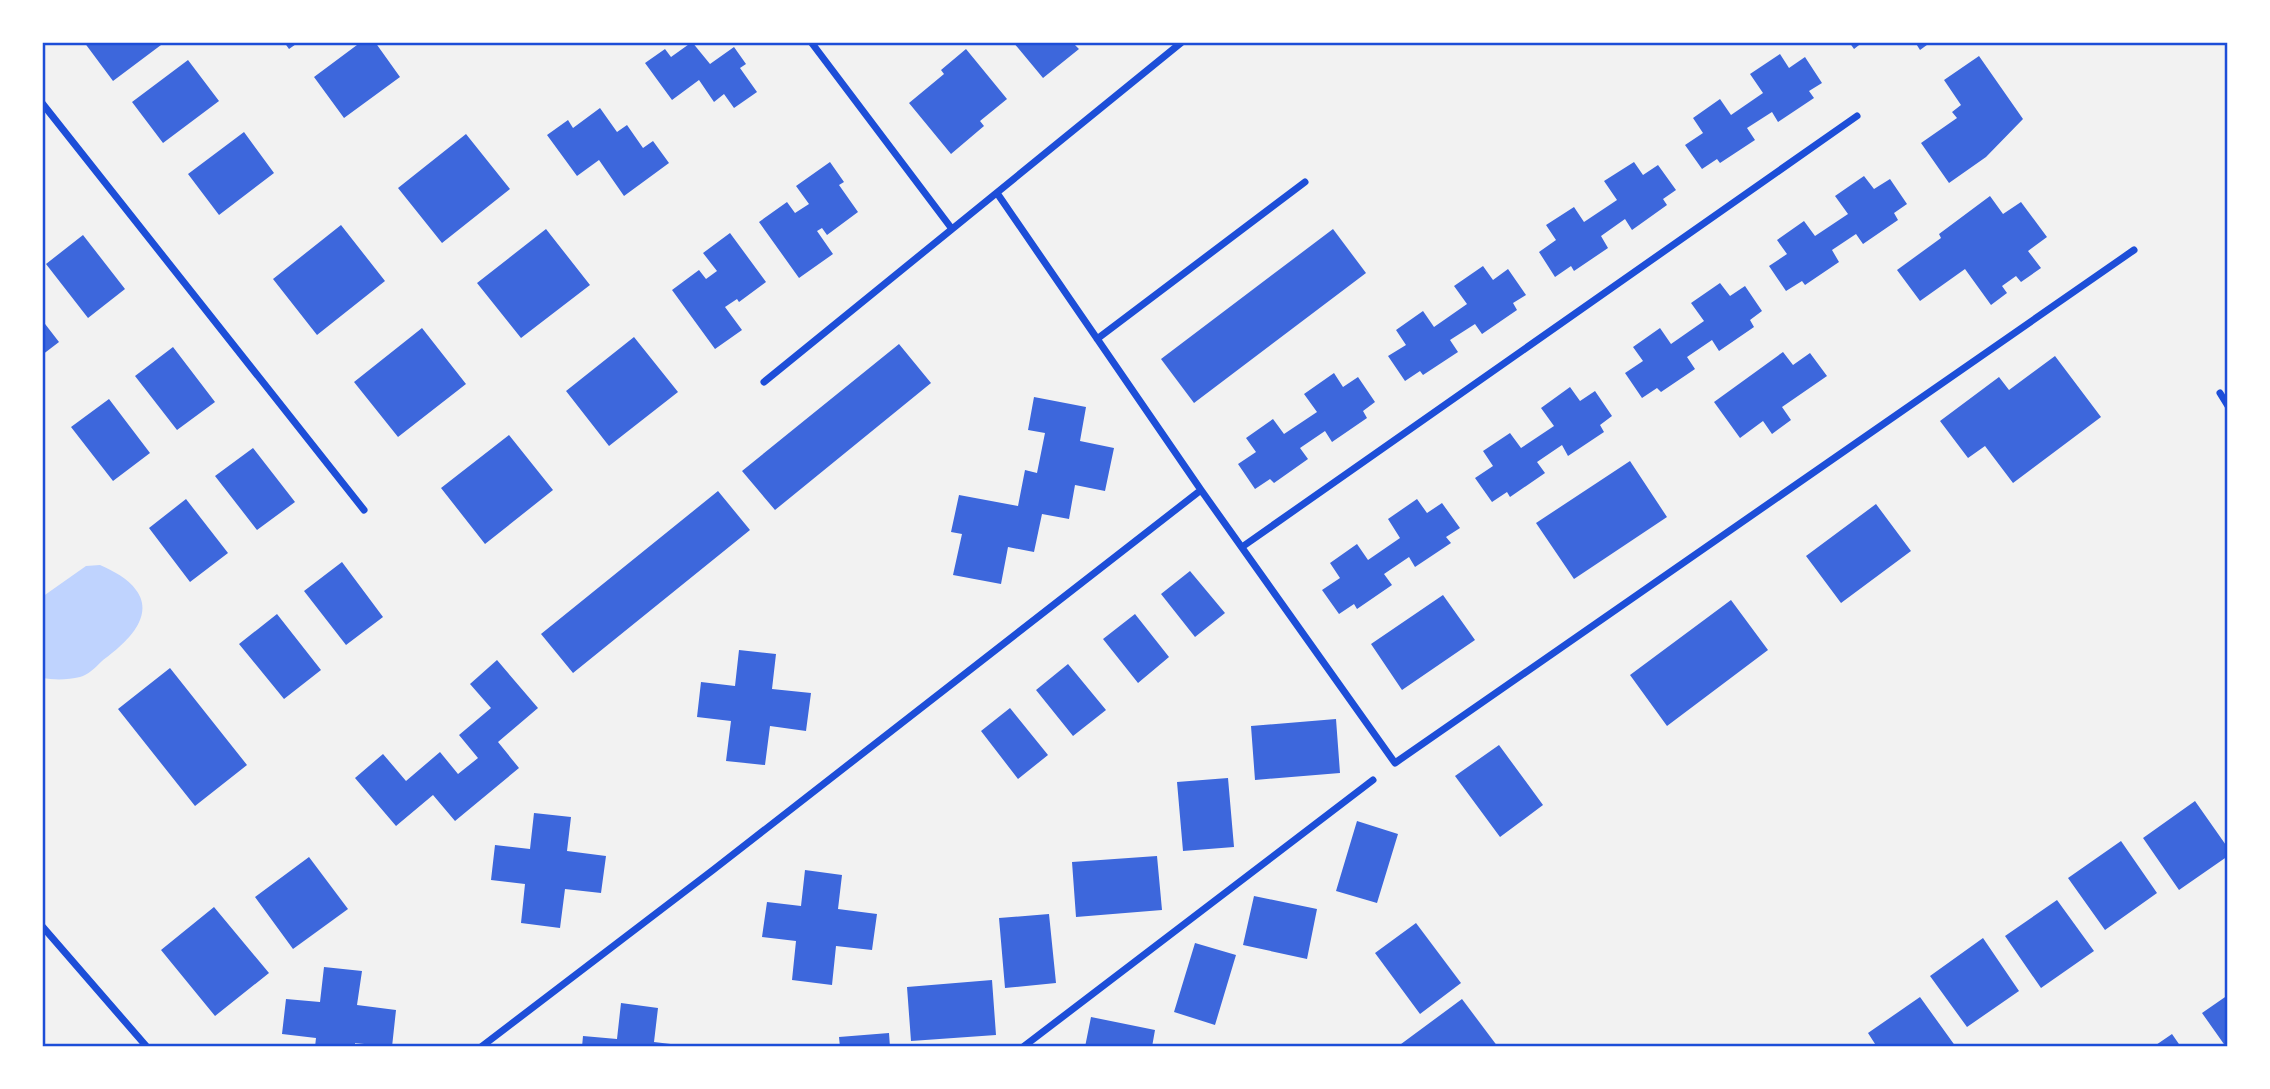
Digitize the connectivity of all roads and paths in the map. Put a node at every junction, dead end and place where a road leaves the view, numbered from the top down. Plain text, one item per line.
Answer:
1 (811, 42) edge
2 (1182, 42) edge
3 (42, 103) edge
4 (1857, 116) dead end
5 (1306, 182) dead end
6 (997, 193) junction
7 (952, 229) junction
8 (2134, 250) dead end
9 (1097, 339) junction
10 (764, 383) dead end
11 (2220, 393) dead end
12 (2228, 406) edge
13 (1201, 490) junction
14 (363, 510) dead end
15 (1242, 547) junction
16 (1373, 780) dead end
17 (42, 926) edge
18 (147, 1047) edge
19 (481, 1047) edge
20 (1023, 1047) edge

1 - 7 street
2 - 6 street
3 - 14 street
4 - 15 street
5 - 9 street
6 - 7 street
6 - 9 street
7 - 10 street
8 - 15 street
9 - 13 street
11 - 12 street
13 - 15 street
13 - 19 street
16 - 20 street
17 - 18 street

